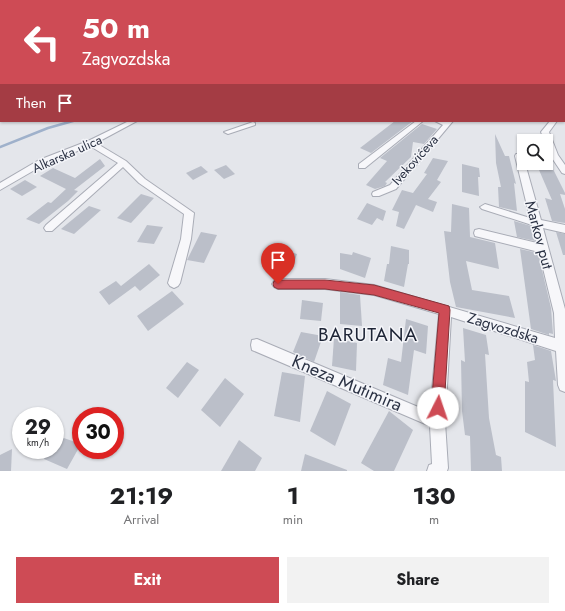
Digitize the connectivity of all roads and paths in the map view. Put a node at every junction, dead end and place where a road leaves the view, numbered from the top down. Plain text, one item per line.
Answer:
1 (132, 122) edge
2 (419, 122) edge
3 (448, 122) edge
4 (553, 122) edge
5 (253, 124) edge
6 (228, 132) dead end
7 (91, 143) junction
8 (123, 162) junction
9 (362, 166) dead end
10 (523, 170) edge
11 (565, 171) edge
12 (0, 187) edge
13 (376, 194) dead end
14 (485, 207) dead end
15 (536, 223) junction
16 (49, 228) dead end
17 (565, 229) edge
18 (479, 232) dead end
19 (543, 249) junction
20 (174, 282) dead end
21 (278, 284) dead end
22 (445, 310) junction
23 (256, 345) dead end
24 (562, 346) junction
25 (565, 384) edge
26 (437, 422) junction
27 (435, 471) edge

1 - 7 street, Alkarska ulica
2 - 9 street, Ivekovićeva
3 - 13 street, Ivekovićeva
4 - 11 street
5 - 6 street
7 - 8 street
7 - 12 street, Alkarska ulica
8 - 16 street
8 - 20 street
10 - 15 street, Markov put
14 - 15 street
15 - 17 street
15 - 19 street, Markov put
18 - 19 street
19 - 24 street, Markov put
21 - 22 street, Zagvozdska
22 - 24 street, Zagvozdska
22 - 26 street
23 - 26 street, Kneza Mutimira
24 - 25 street, Markov put
26 - 27 street

